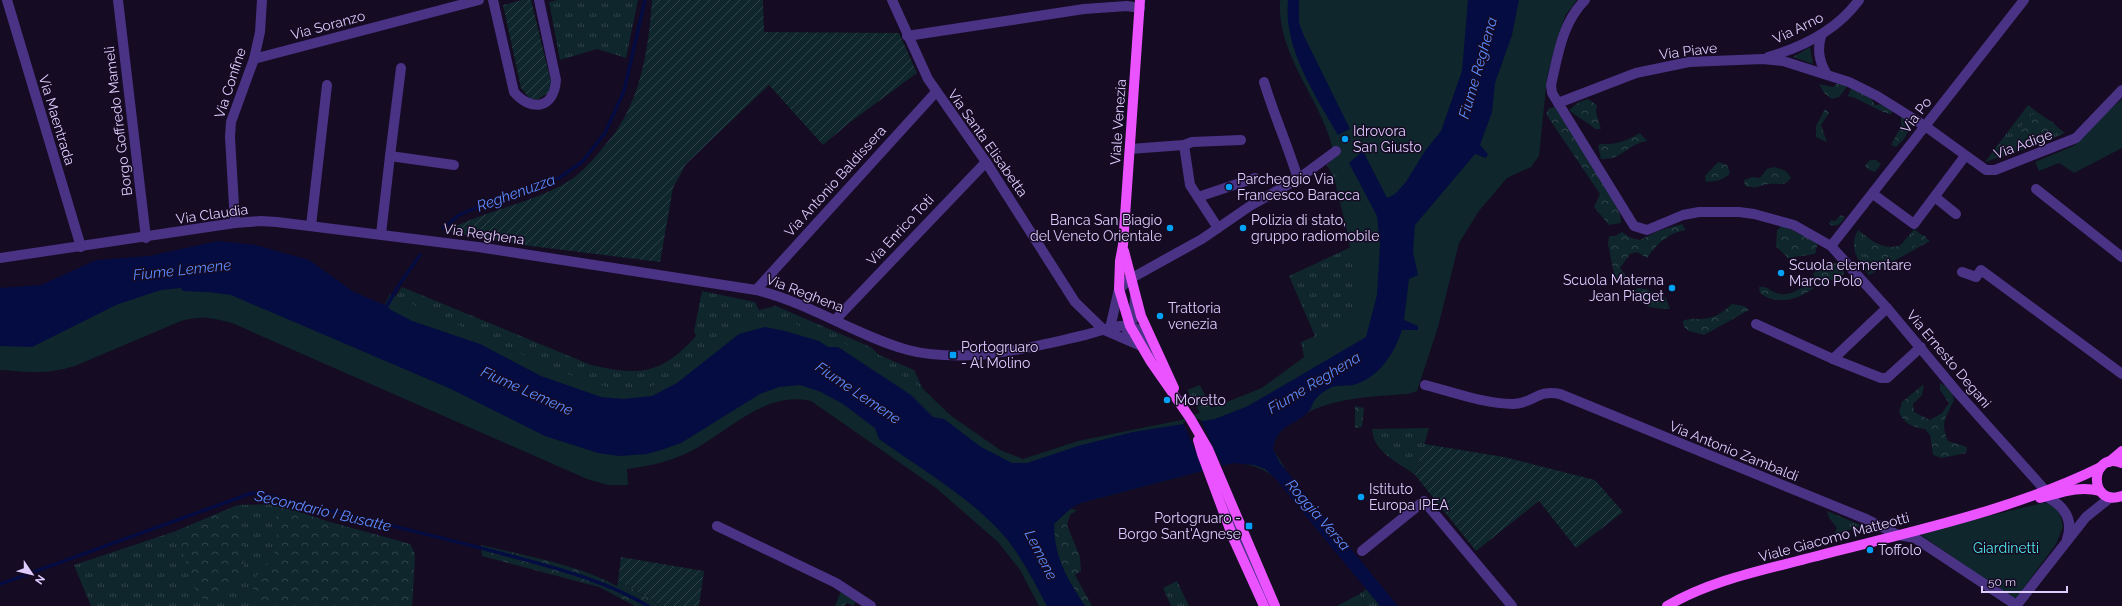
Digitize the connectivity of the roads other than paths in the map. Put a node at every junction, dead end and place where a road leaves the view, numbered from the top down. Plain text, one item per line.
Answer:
1 (7, 0) edge
2 (118, 0) edge
3 (262, 0) edge
4 (479, 0) edge
5 (494, 0) edge
6 (538, 0) edge
7 (892, 0) edge
8 (1585, 0) edge
9 (1859, 0) edge
10 (2024, 0) edge
11 (1140, 4) edge
12 (1822, 34) junction
13 (907, 36) junction
14 (254, 59) junction
15 (1762, 59) junction
16 (401, 68) dead end
17 (1826, 73) junction
18 (1264, 82) dead end
19 (327, 85) dead end
20 (2122, 90) edge
21 (936, 92) junction
22 (1558, 103) junction
23 (1925, 126) junction
24 (1241, 140) dead end
25 (1184, 145) junction
26 (1130, 149) junction
27 (1336, 151) dead end
28 (390, 156) junction
29 (1966, 156) junction
30 (986, 162) junction
31 (454, 165) dead end
32 (1255, 178) dead end
33 (1298, 179) junction
34 (2036, 189) dead end
35 (1873, 194) junction
36 (1198, 197) junction
37 (1935, 197) junction
38 (1956, 214) dead end
39 (235, 223) junction
40 (311, 226) junction
41 (1218, 228) junction
42 (381, 234) junction
43 (146, 238) junction
44 (428, 240) joint
45 (1123, 246) junction
46 (1831, 246) junction
47 (81, 247) junction
48 (2122, 257) edge
49 (0, 258) edge
50 (1962, 272) dead end
51 (1130, 279) junction
52 (1118, 289) junction
53 (756, 290) junction
54 (1135, 295) junction
55 (1887, 308) junction
56 (836, 319) junction
57 (1756, 324) dead end
58 (1130, 326) junction
59 (1107, 329) junction
60 (1118, 338) junction
61 (1141, 346) junction
62 (1921, 347) junction
63 (1833, 359) junction
64 (1164, 366) junction
65 (2122, 374) edge
66 (1425, 385) dead end
67 (1180, 403) junction
68 (2122, 451) edge
69 (2122, 463) edge
70 (2105, 464) junction
71 (1217, 479) junction
72 (2100, 491) junction
73 (2046, 493) junction
74 (1228, 495) junction
75 (2122, 496) edge
76 (2111, 497) junction
77 (717, 526) dead end
78 (1898, 535) junction
79 (1234, 540) junction
80 (2066, 541) junction
81 (1362, 551) dead end
82 (1273, 602) edge
83 (871, 606) edge
84 (1264, 606) edge
85 (1512, 606) edge
86 (1667, 606) edge
87 (2016, 606) edge

1 - 47 street, Via Maentrada
2 - 43 street, Borgo Goffredo Mameli
3 - 14 street, Via Confine
4 - 14 street, Via Soranzo
5 - 6 street
7 - 13 street, Via Santa Elisabetta
8 - 22 street
9 - 12 street, Via Arno
10 - 23 street, Via Po
11 - 13 street
11 - 26 main road, Viale Venezia
12 - 15 street, Via Arno
12 - 17 street
13 - 21 street, Via Santa Elisabetta
14 - 39 street, Via Confine
15 - 17 street, Via Piave
15 - 22 street, Via Piave
16 - 28 street
17 - 23 street, Via Piave
18 - 33 street
19 - 40 street
20 - 29 street, Via Adige
21 - 30 street, Via Santa Elisabetta
21 - 53 street, Via Antonio Baldissera
22 - 46 street, Via Ernesto Degani
23 - 29 street, Via Adige
23 - 35 street, Via Po
24 - 25 street
25 - 26 street
25 - 36 street
26 - 45 main road, Viale Venezia
27 - 33 street
28 - 31 street
28 - 42 street
29 - 37 street
30 - 56 street, Via Enrico Toti
30 - 59 street, Via Santa Elisabetta
32 - 36 street
33 - 41 street
34 - 48 street
35 - 37 street
35 - 46 street, Via Po
36 - 41 street
37 - 38 street
39 - 40 street, Via Claudia
39 - 43 street, Via Claudia
40 - 42 street, Via Claudia
41 - 51 street
42 - 44 street, Via Claudia
43 - 47 street, Via Claudia
44 - 53 street, Via Reghena
45 - 51 main road, Viale Venezia
45 - 52 main road, Viale Venezia
46 - 55 street, Via Ernesto Degani
47 - 49 street, Via Claudia
50 - 65 street
51 - 52 street
51 - 54 main road, Viale Venezia
52 - 58 main road, Viale Venezia
52 - 59 street, Viale Venezia
53 - 56 street, Via Reghena
54 - 58 street, Viale Venezia
54 - 64 main road, Viale Venezia
55 - 62 street, Via Ernesto Degani
55 - 63 street
56 - 59 street, Via Reghena
57 - 63 street
58 - 59 street
58 - 60 street
58 - 61 main road, Viale Venezia
58 - 64 street, Viale Venezia
59 - 60 street
60 - 61 street
61 - 67 main road, Viale Venezia
62 - 63 street
62 - 73 street, Via Ernesto Degani
64 - 67 main road, Viale Venezia
66 - 78 street, Via Antonio Zambaldi
67 - 71 main road, Viale Venezia
68 - 70 main road, Viale Giacomo Matteotti
69 - 70 main road
70 - 72 main road
70 - 73 main road, Viale Giacomo Matteotti
71 - 74 main road
71 - 79 main road
72 - 73 main road, Viale Giacomo Matteotti
72 - 76 main road
73 - 78 main road, Viale Giacomo Matteotti
73 - 80 street, Via Ernesto Degani
74 - 79 street
74 - 82 main road
75 - 76 main road
76 - 80 street
77 - 83 street
78 - 86 main road, Viale Giacomo Matteotti
78 - 87 street, Via Antonio Zambaldi
79 - 82 street
79 - 84 main road
80 - 87 street
81 - 85 street

